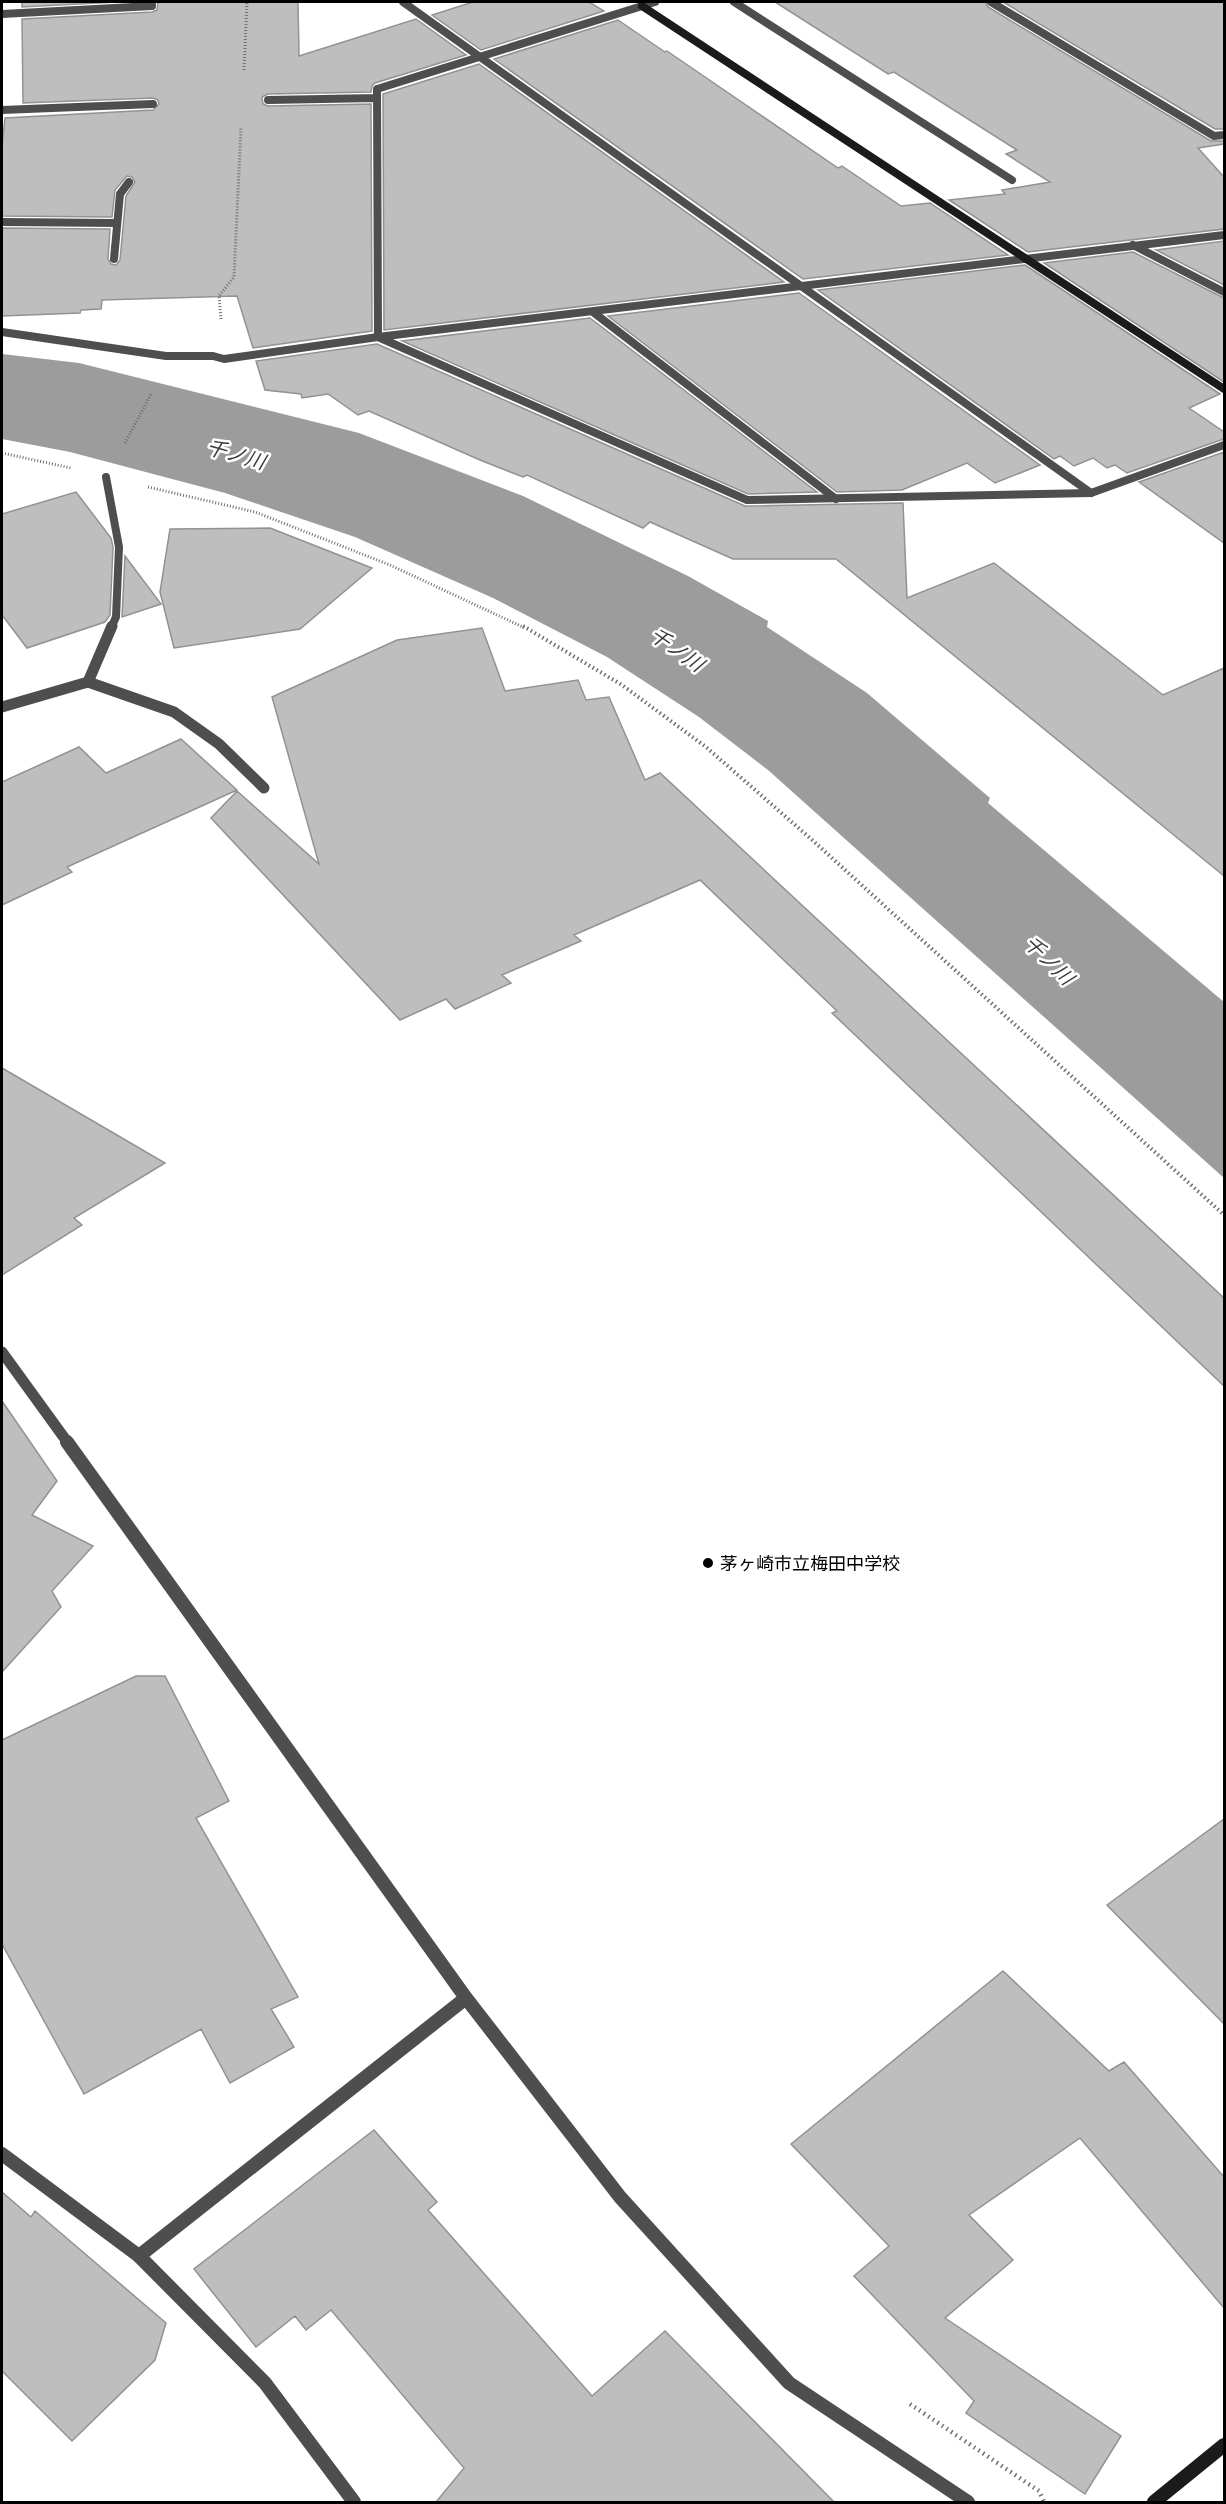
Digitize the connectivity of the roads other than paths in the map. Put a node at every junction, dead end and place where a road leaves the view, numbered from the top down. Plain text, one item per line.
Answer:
1 (152, 2) edge
2 (403, 2) edge
3 (628, 2) edge
4 (655, 2) edge
5 (734, 2) edge
6 (991, 2) edge
7 (642, 6) junction
8 (2, 14) edge
9 (483, 57) junction
10 (377, 98) junction
11 (268, 100) dead end
12 (153, 104) dead end
13 (2, 110) edge
14 (1224, 135) edge
15 (1012, 180) dead end
16 (129, 182) dead end
17 (2, 222) edge
18 (117, 223) junction
19 (1224, 235) edge
20 (1133, 245) junction
21 (1025, 258) junction
22 (114, 259) dead end
23 (803, 286) junction
24 (1224, 292) edge
25 (593, 312) junction
26 (2, 332) edge
27 (378, 337) junction
28 (1224, 389) edge
29 (1224, 445) edge
30 (106, 477) road end
31 (1091, 493) junction
32 (836, 499) junction
33 (88, 682) junction
34 (2, 707) edge
35 (264, 788) dead end
36 (2, 1352) edge
37 (466, 1998) junction
38 (2, 2154) edge
39 (139, 2256) junction
40 (1224, 2445) edge
41 (354, 2502) edge
42 (968, 2502) edge
43 (1154, 2502) edge

1 - 8 street
2 - 9 street
3 - 7 street
4 - 7 street
5 - 15 street
6 - 14 street
7 - 9 street
7 - 21 street
9 - 10 street
9 - 23 street
10 - 11 street
10 - 27 street
12 - 13 street
16 - 18 street
17 - 18 street
18 - 22 street
19 - 20 street
20 - 21 street
20 - 24 street
21 - 23 street
21 - 28 street
23 - 25 street
23 - 31 street
25 - 27 street
25 - 32 street
26 - 27 street
27 - 32 street
29 - 31 street
30 - 33 street
31 - 32 street
33 - 34 street
33 - 35 street
36 - 37 street
37 - 39 street
37 - 42 street
38 - 39 street
39 - 41 street
40 - 43 street

